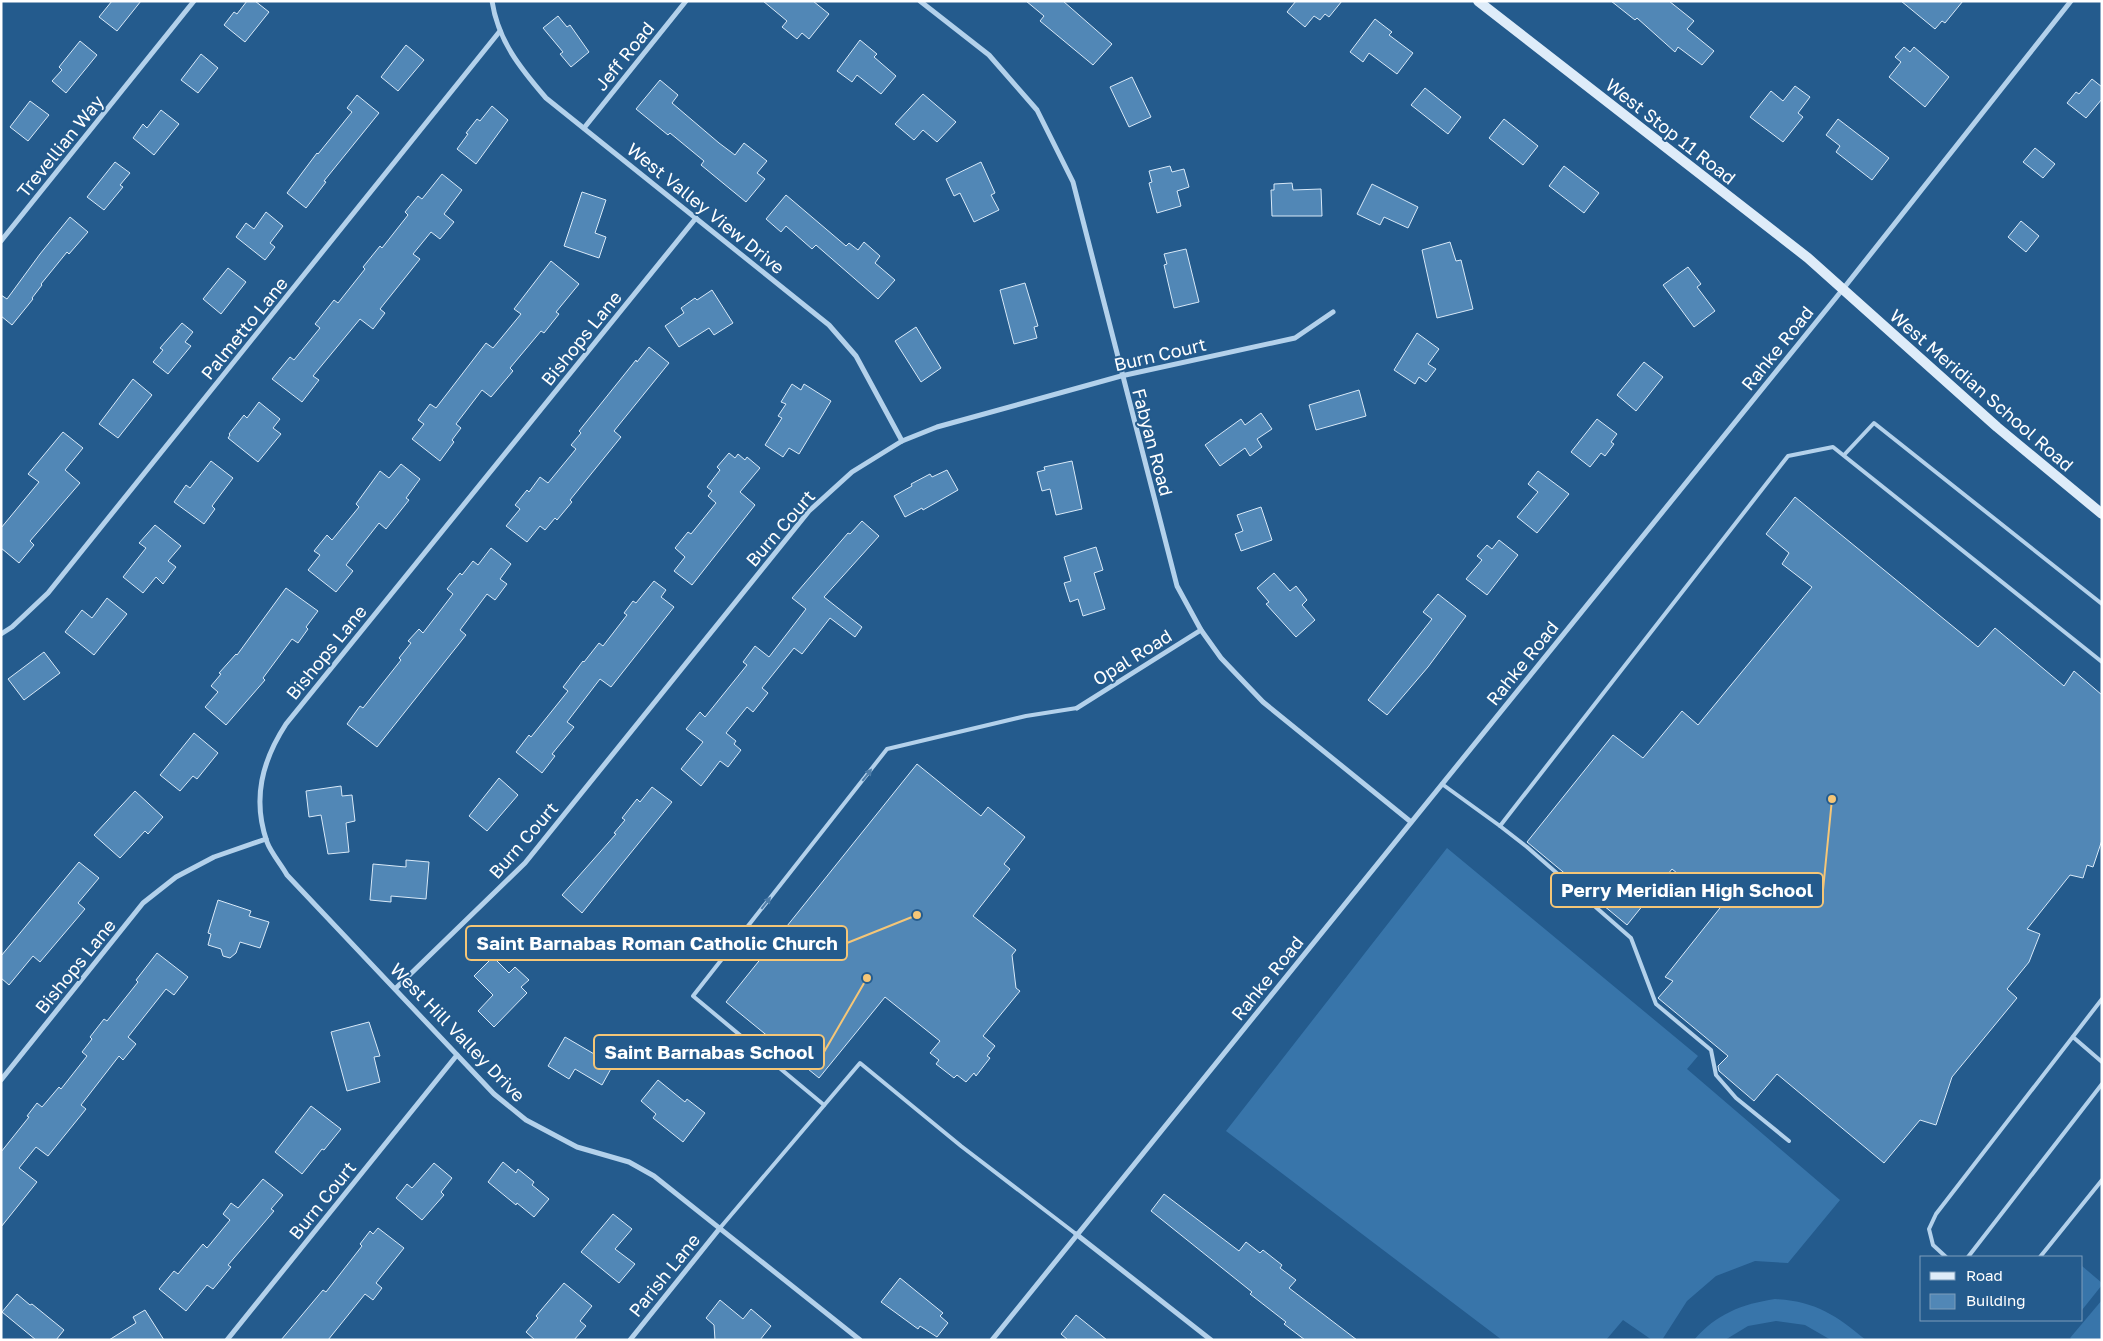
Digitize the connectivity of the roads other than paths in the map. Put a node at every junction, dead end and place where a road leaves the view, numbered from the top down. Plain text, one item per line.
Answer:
1 (194, 1) edge
2 (492, 1) edge
3 (686, 1) edge
4 (920, 1) edge
5 (1478, 1) edge
6 (2071, 1) edge
7 (500, 31) junction
8 (584, 128) junction
9 (696, 218) junction
10 (1, 241) edge
11 (1843, 288) junction
12 (1333, 312) dead end
13 (1122, 376) junction
14 (902, 441) junction
15 (1844, 455) junction
16 (2102, 514) edge
17 (2102, 604) edge
18 (1201, 630) junction
19 (1, 634) edge
20 (2102, 662) edge
21 (1077, 708) joint
22 (1442, 784) junction
23 (1411, 822) junction
24 (1500, 826) junction
25 (266, 839) junction
26 (396, 988) junction
27 (2102, 999) edge
28 (2073, 1037) junction
29 (457, 1055) junction
30 (2102, 1062) edge
31 (1, 1080) edge
32 (2102, 1084) edge
33 (824, 1105) junction
34 (1789, 1141) dead end
35 (2102, 1180) edge
36 (720, 1228) junction
37 (1076, 1234) junction
38 (1945, 1256) edge
39 (1969, 1256) edge
40 (2041, 1256) edge
41 (227, 1340) edge
42 (630, 1340) edge
43 (860, 1340) edge
44 (992, 1340) edge
45 (1211, 1340) edge

1 - 10 street, Trevellian Way
2 - 7 street, West Valley View Drive
3 - 8 street, Jeff Road
4 - 13 street, Fabyan Road
5 - 11 main road, West Stop 11 Road
6 - 11 street, Rahke Road
7 - 8 street, West Valley View Drive
7 - 19 street, Palmetto Lane
8 - 9 street, West Valley View Drive
9 - 14 street, West Valley View Drive
9 - 25 street, Bishops Lane
11 - 16 main road, West Meridian School Road
11 - 22 street, Rahke Road
12 - 13 street, Burn Court
13 - 14 street, Burn Court
13 - 18 street, Fabyan Road
14 - 26 street, Burn Court
15 - 17 lane
15 - 20 lane
15 - 24 lane
18 - 21 street, Opal Road
18 - 23 street, Fabyan Road
33 -> 21 lane
22 - 23 street, Rahke Road
22 - 24 lane
23 - 37 street, Rahke Road
24 - 34 lane
25 - 26 street, West Hill Valley Drive
25 - 31 street, Bishops Lane
26 - 29 street, West Hill Valley Drive
27 - 28 lane
28 - 30 lane
28 - 38 lane
29 - 36 street, West Hill Valley Drive
29 - 41 street, Burn Court
32 - 39 lane
33 - 36 lane
33 - 37 lane
35 - 40 lane
36 - 42 street, Parish Lane
36 - 43 street, West Hill Valley Drive
37 - 44 street, Rahke Road
37 - 45 street

